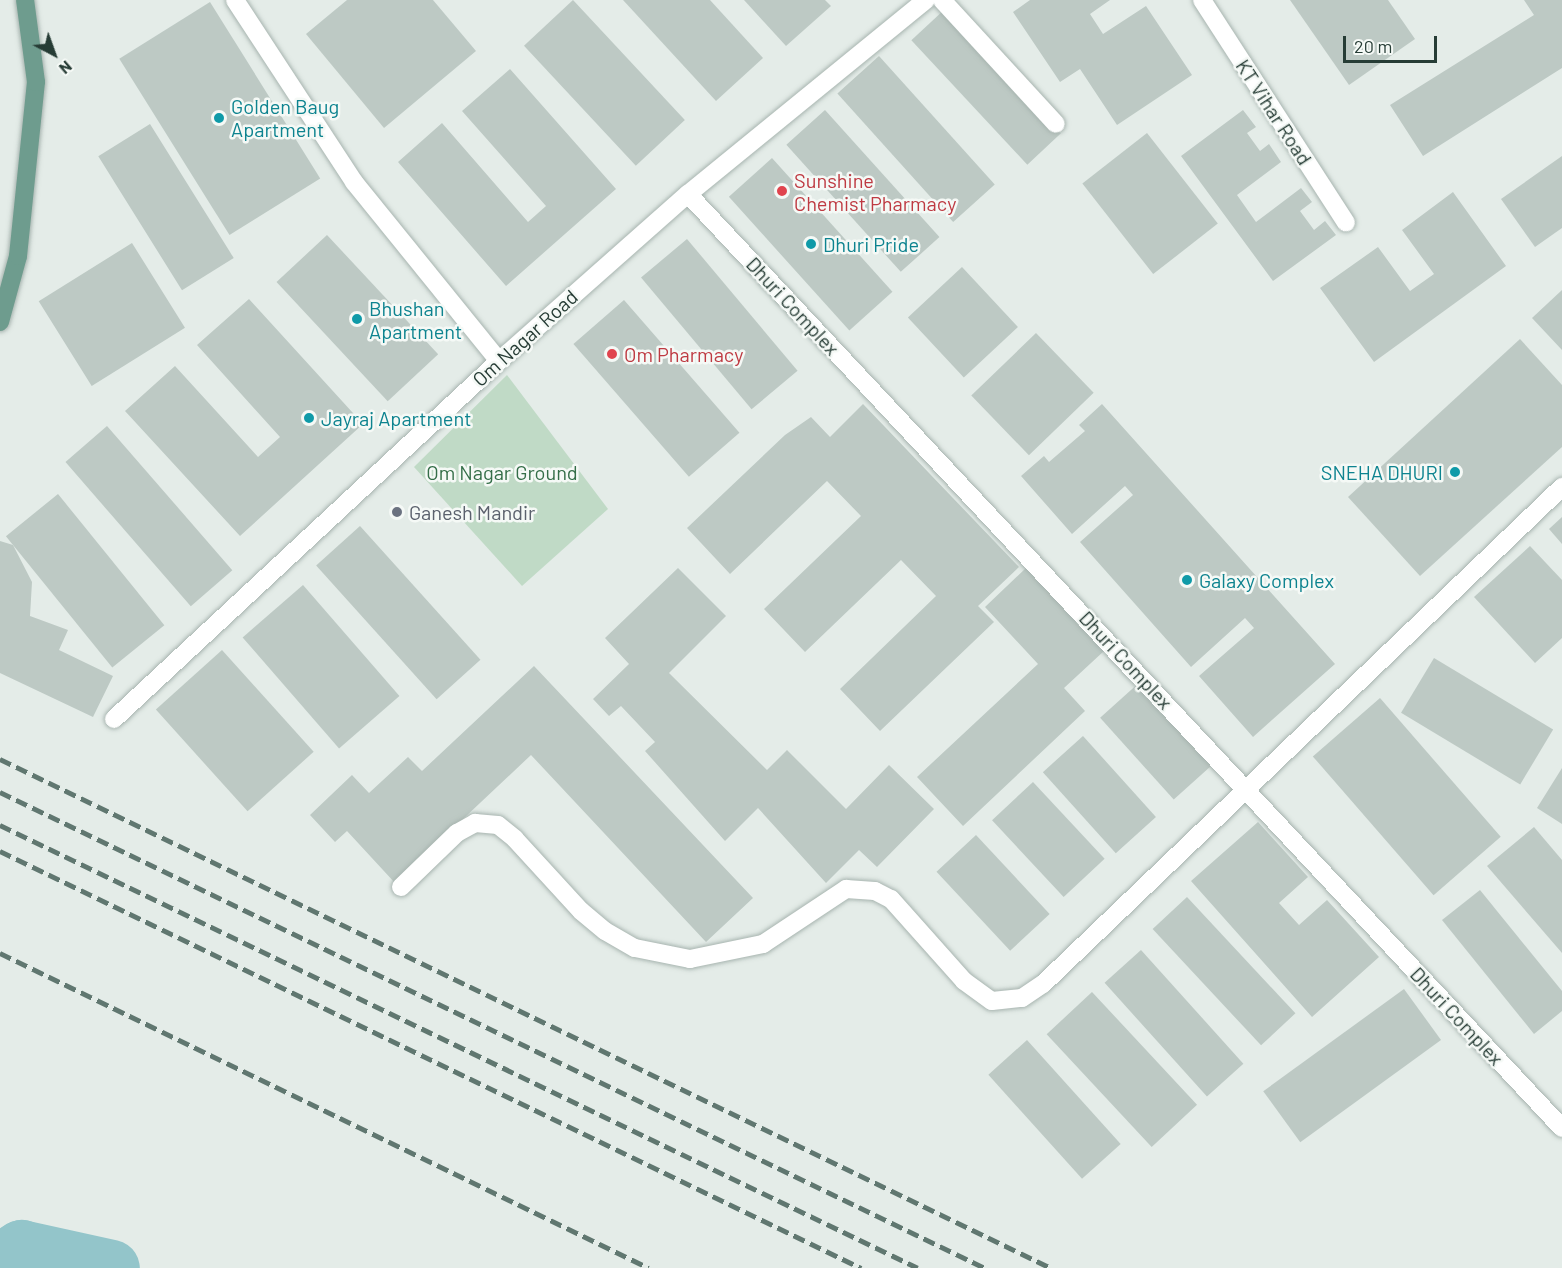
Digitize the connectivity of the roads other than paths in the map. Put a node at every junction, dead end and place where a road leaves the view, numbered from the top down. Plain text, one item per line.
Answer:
1 (24, 0) edge
2 (235, 0) edge
3 (926, 0) edge
4 (942, 0) edge
5 (1202, 0) edge
6 (1056, 124) dead end
7 (687, 194) junction
8 (1346, 223) dead end
9 (0, 322) edge
10 (499, 360) junction
11 (1562, 487) edge
12 (114, 719) dead end
13 (1245, 787) junction
14 (401, 887) dead end
15 (1562, 1128) edge

1 - 9 main road
2 - 10 street
3 - 7 street, Om Nagar Road
4 - 6 street
5 - 8 street, KT Vihar Road
7 - 10 street, Om Nagar Road
7 - 13 street, Dhuri Complex
10 - 12 street, Om Nagar Road
11 - 13 street
13 - 14 street
13 - 15 street, Dhuri Complex

